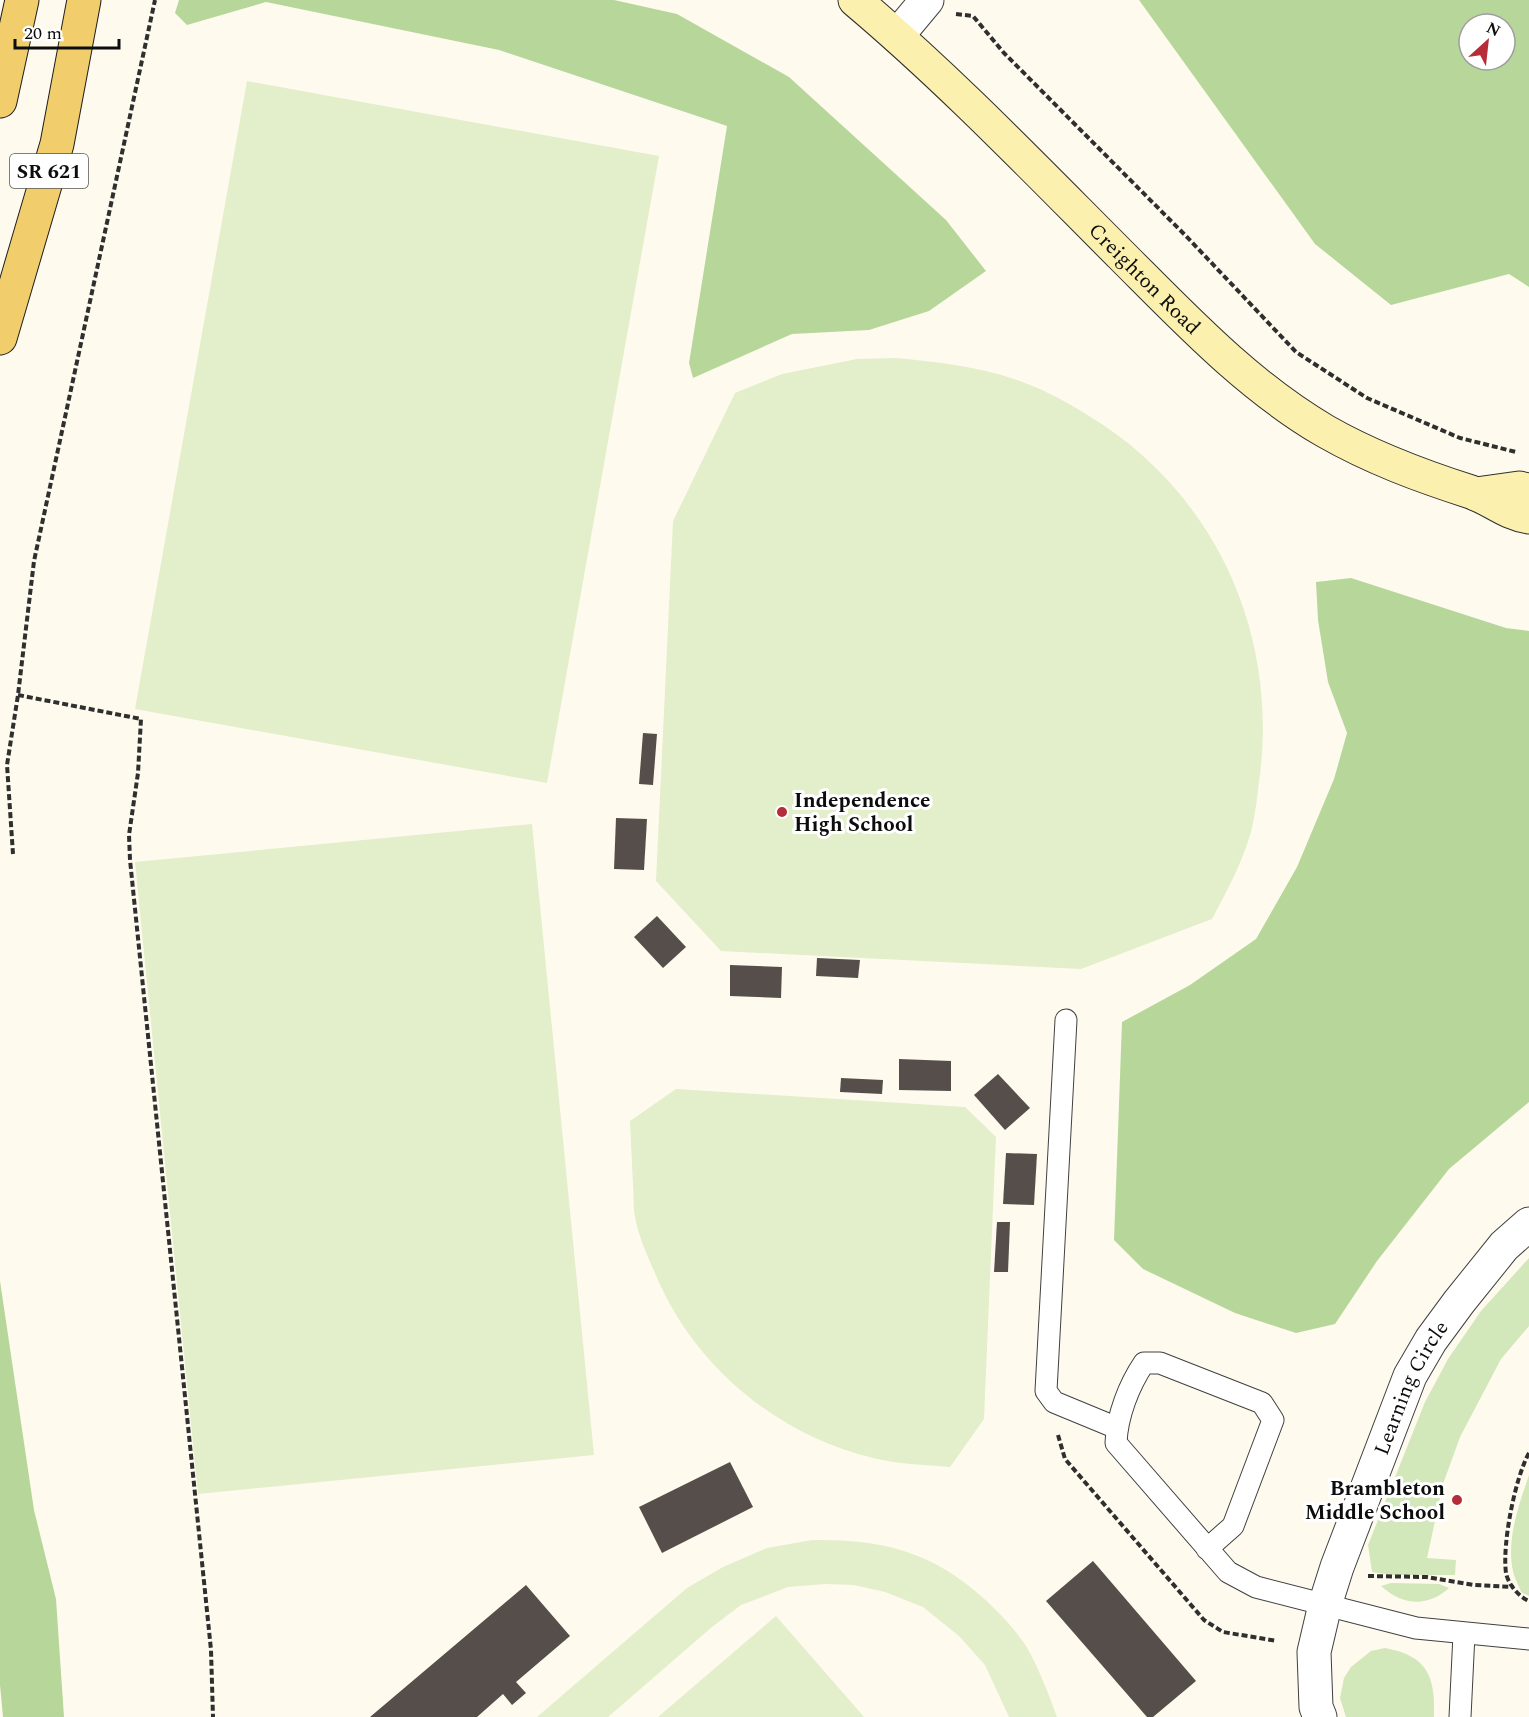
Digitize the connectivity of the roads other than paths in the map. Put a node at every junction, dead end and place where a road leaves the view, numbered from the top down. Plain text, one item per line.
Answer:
1 (22, 0) edge
2 (84, 0) edge
3 (855, 0) edge
4 (939, 5) edge
5 (897, 36) junction
6 (0, 101) edge
7 (0, 338) edge
8 (1529, 490) edge
9 (1476, 494) junction
10 (1529, 518) edge
11 (1066, 1020) dead end
12 (1529, 1224) edge
13 (1117, 1428) junction
14 (1208, 1549) junction
15 (1325, 1605) junction
16 (1464, 1634) junction
17 (1529, 1639) edge
18 (1320, 1717) edge
19 (1460, 1717) edge

1 - 6 main road
2 - 7 main road, SR 621
3 - 5 street, Creighton Road
4 - 5 street
5 - 9 street, Creighton Road
8 - 9 street, Creighton Road
9 - 10 street, Creighton Road
11 - 13 lane
12 - 15 street, Learning Circle
13 - 14 lane
13 - 14 lane
14 - 15 lane
15 - 16 lane
15 - 18 street, Learning Circle
16 - 17 lane
16 - 19 lane

